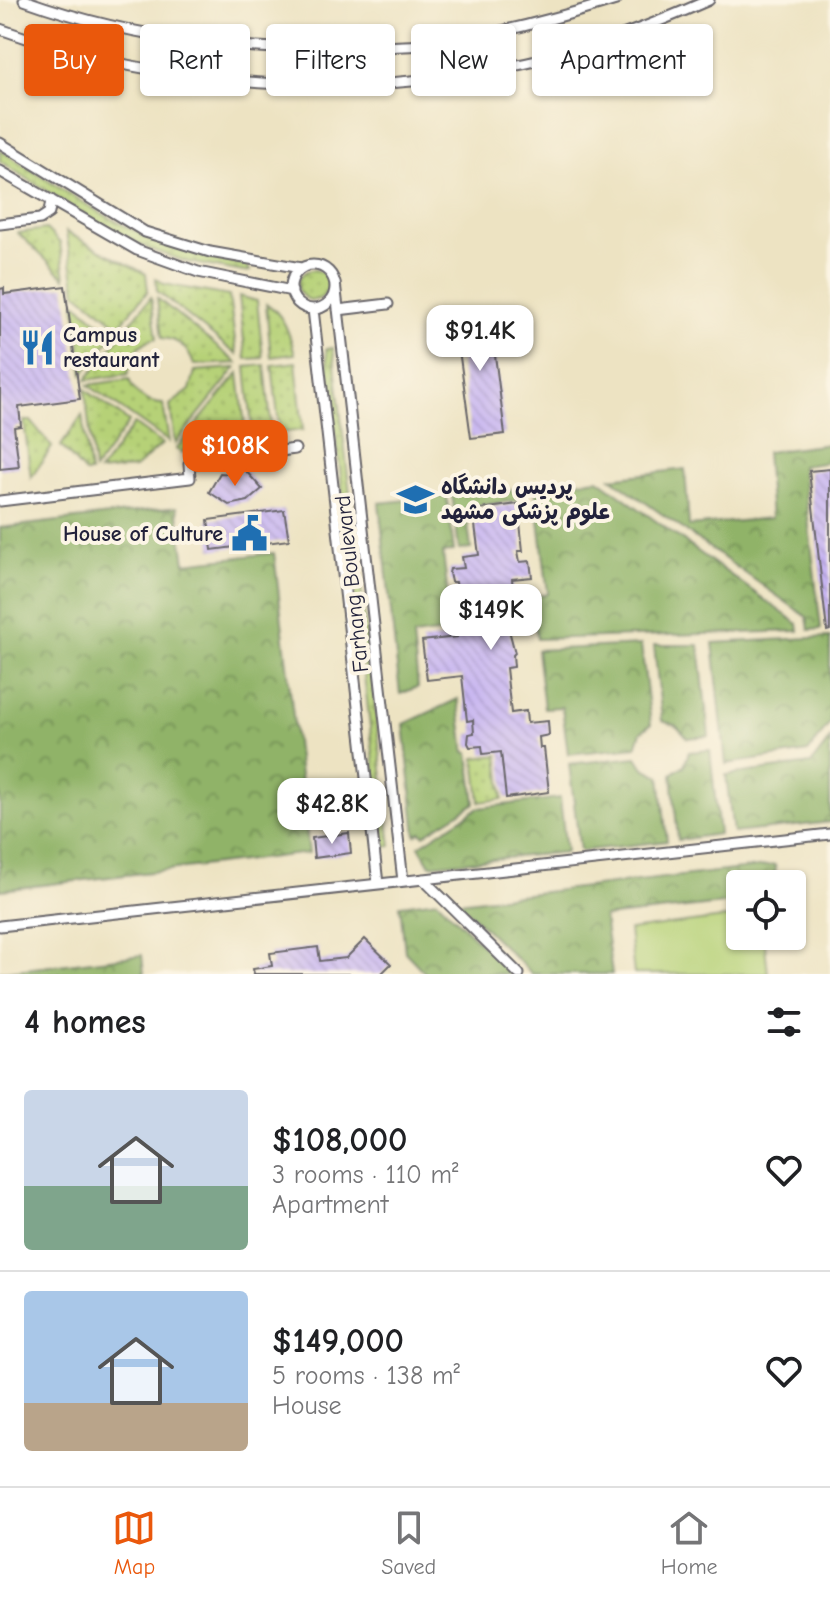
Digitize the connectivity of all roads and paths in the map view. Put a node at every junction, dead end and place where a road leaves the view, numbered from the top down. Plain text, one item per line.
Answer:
1 (24, 0) edge
2 (616, 0) edge
3 (709, 0) edge
4 (0, 29) edge
5 (0, 143) edge
6 (0, 171) edge
7 (51, 200) junction
8 (65, 209) junction
9 (49, 213) junction
10 (0, 224) edge
11 (301, 268) junction
12 (335, 282) junction
13 (292, 291) junction
14 (388, 304) dead end
15 (313, 309) junction
16 (338, 310) junction
17 (295, 449) dead end
18 (0, 501) edge
19 (830, 834) edge
20 (423, 879) junction
21 (403, 881) junction
22 (378, 884) junction
23 (0, 926) edge
24 (519, 974) edge

1 - 2 lane
3 - 4 lane
5 - 11 lane
6 - 7 lane
7 - 8 lane
7 - 9 lane
8 - 9 lane
8 - 13 lane
9 - 10 lane
11 - 12 lane
11 - 13 lane
12 - 15 lane
12 - 16 lane, Farhang Boulevard
13 - 15 lane
14 - 16 lane
15 - 22 lane, Farhang Boulevard
16 - 21 lane, Farhang Boulevard
17 - 18 lane
19 - 20 lane
20 - 21 lane
20 - 24 lane
21 - 22 lane
22 - 23 lane

